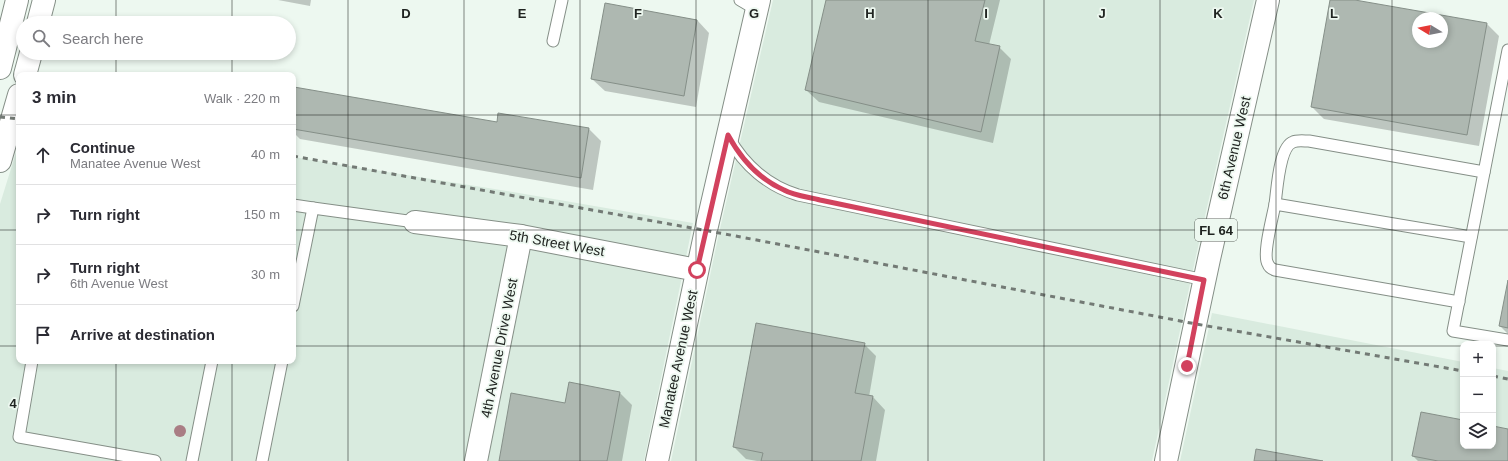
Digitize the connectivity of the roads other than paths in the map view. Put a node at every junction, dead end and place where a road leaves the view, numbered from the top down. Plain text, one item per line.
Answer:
1 (17, 0) edge
2 (44, 0) edge
3 (562, 0) edge
4 (1268, 0) edge
5 (752, 3) edge
6 (40, 16) edge
7 (553, 41) dead end
8 (1508, 50) edge
9 (28, 60) edge
10 (0, 68) edge
11 (26, 72) edge
12 (16, 105) edge
13 (728, 135) junction
14 (0, 161) edge
15 (1484, 172) junction
16 (1275, 204) junction
17 (296, 205) edge
18 (313, 208) junction
19 (415, 222) joint
20 (521, 236) junction
21 (1471, 237) junction
22 (697, 270) junction
23 (1204, 280) junction
24 (296, 291) edge
25 (1459, 302) junction
26 (1508, 340) edge
27 (31, 364) edge
28 (211, 364) edge
29 (281, 364) edge
30 (154, 461) edge
31 (192, 461) edge
32 (262, 461) edge
33 (476, 461) edge
34 (657, 461) edge
35 (1166, 461) edge

1 - 10 main road
2 - 6 main road
3 - 7 lane
4 - 23 main road, 6th Avenue West / FL 64
5 - 13 main road, Manatee Avenue West
8 - 15 lane
9 - 11 main road
12 - 14 main road
13 - 22 main road, Manatee Avenue West
13 - 23 lane
15 - 16 lane
15 - 21 lane
16 - 21 lane
16 - 25 lane
17 - 18 lane
18 - 19 lane
18 - 24 lane
19 - 20 main road, 5th Street West
20 - 22 main road, 5th Street West
20 - 33 main road, 4th Avenue Drive West
21 - 25 lane
22 - 34 main road, Manatee Avenue West
23 - 35 main road, 6th Avenue West / FL 64
25 - 26 lane
27 - 30 lane
28 - 31 lane
29 - 32 lane

